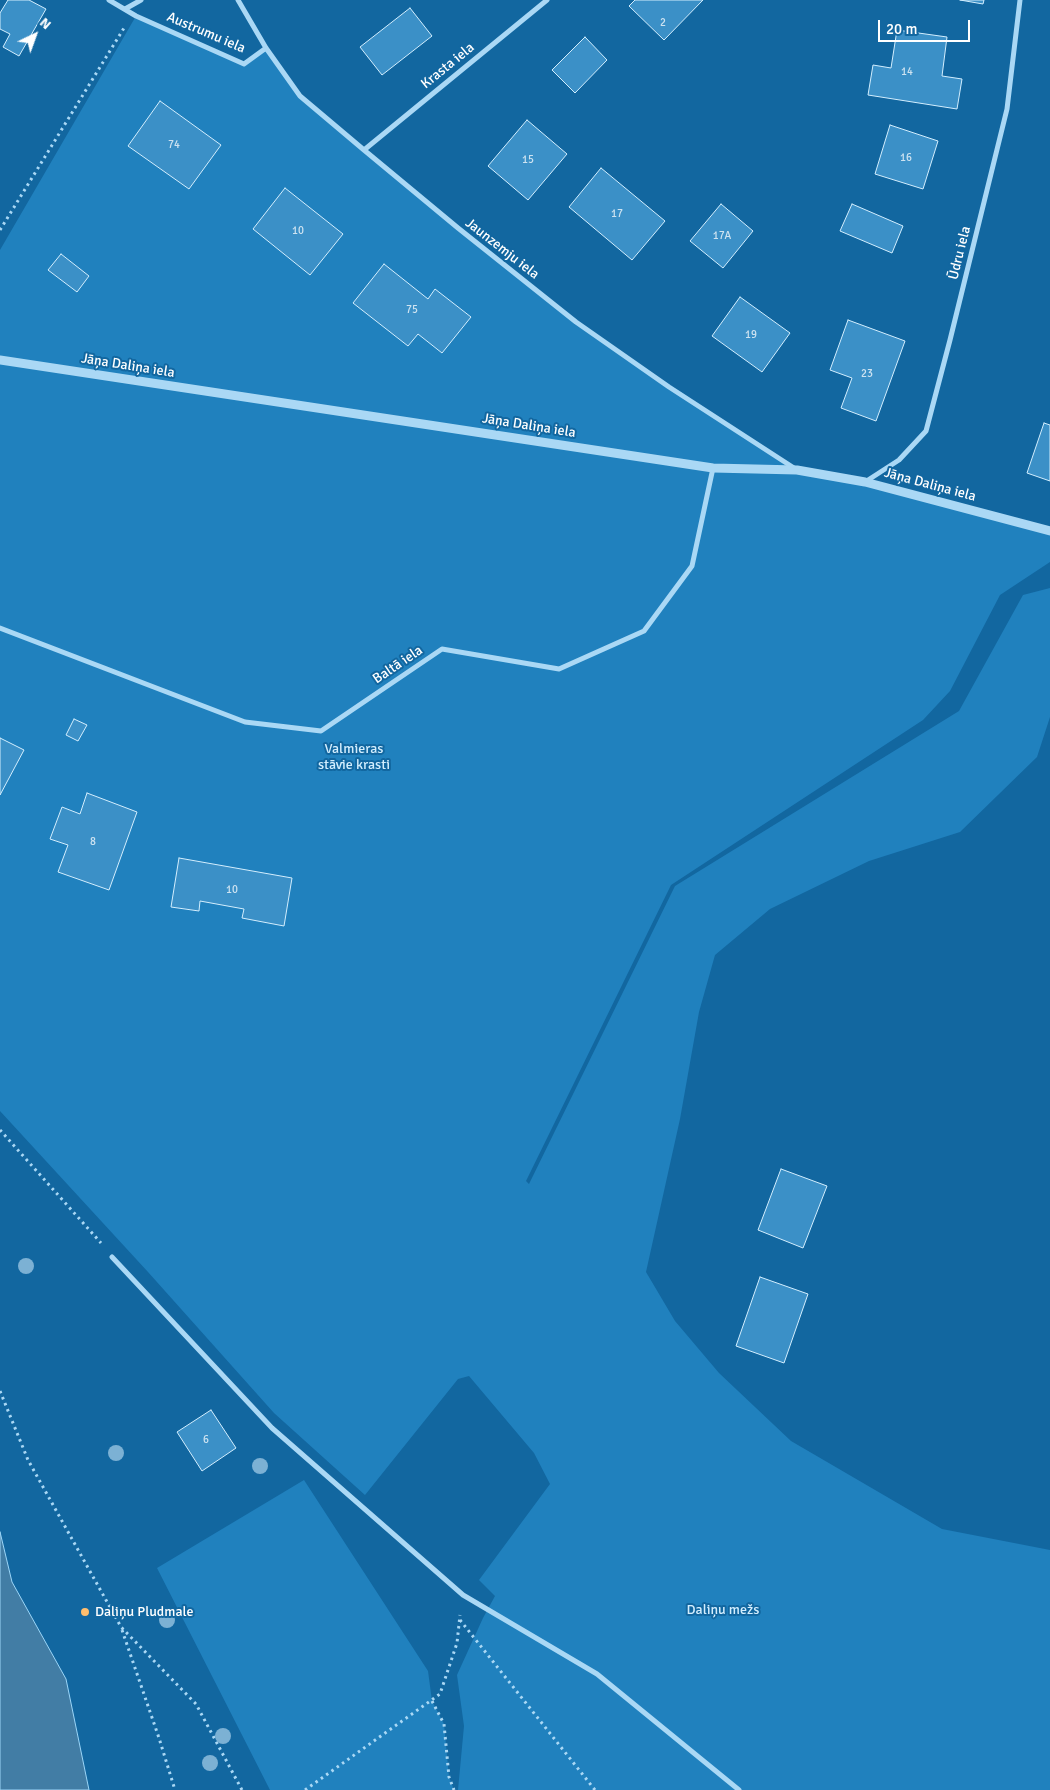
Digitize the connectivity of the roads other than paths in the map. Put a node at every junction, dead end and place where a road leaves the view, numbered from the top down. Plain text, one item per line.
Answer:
1 (108, 0) edge
2 (141, 0) edge
3 (238, 0) edge
4 (546, 0) edge
5 (1020, 0) edge
6 (124, 9) junction
7 (266, 48) junction
8 (364, 150) junction
9 (0, 360) edge
10 (714, 468) junction
11 (797, 470) junction
12 (865, 482) junction
13 (1050, 531) edge
14 (0, 628) edge
15 (112, 1257) road end
16 (739, 1790) edge

1 - 6 street, Austrumu iela
2 - 6 street
3 - 7 street, Jaunzemju iela
4 - 8 street, Krasta iela
5 - 12 street, Ūdru iela
6 - 7 street, Austrumu iela
7 - 8 street, Jaunzemju iela
8 - 11 street, Jaunzemju iela
9 - 10 street, Jāņa Daliņa iela
10 - 11 street, Jāņa Daliņa iela
10 - 14 street, Baltā iela
11 - 12 street, Jāņa Daliņa iela
12 - 13 street, Jāņa Daliņa iela
15 - 16 street

